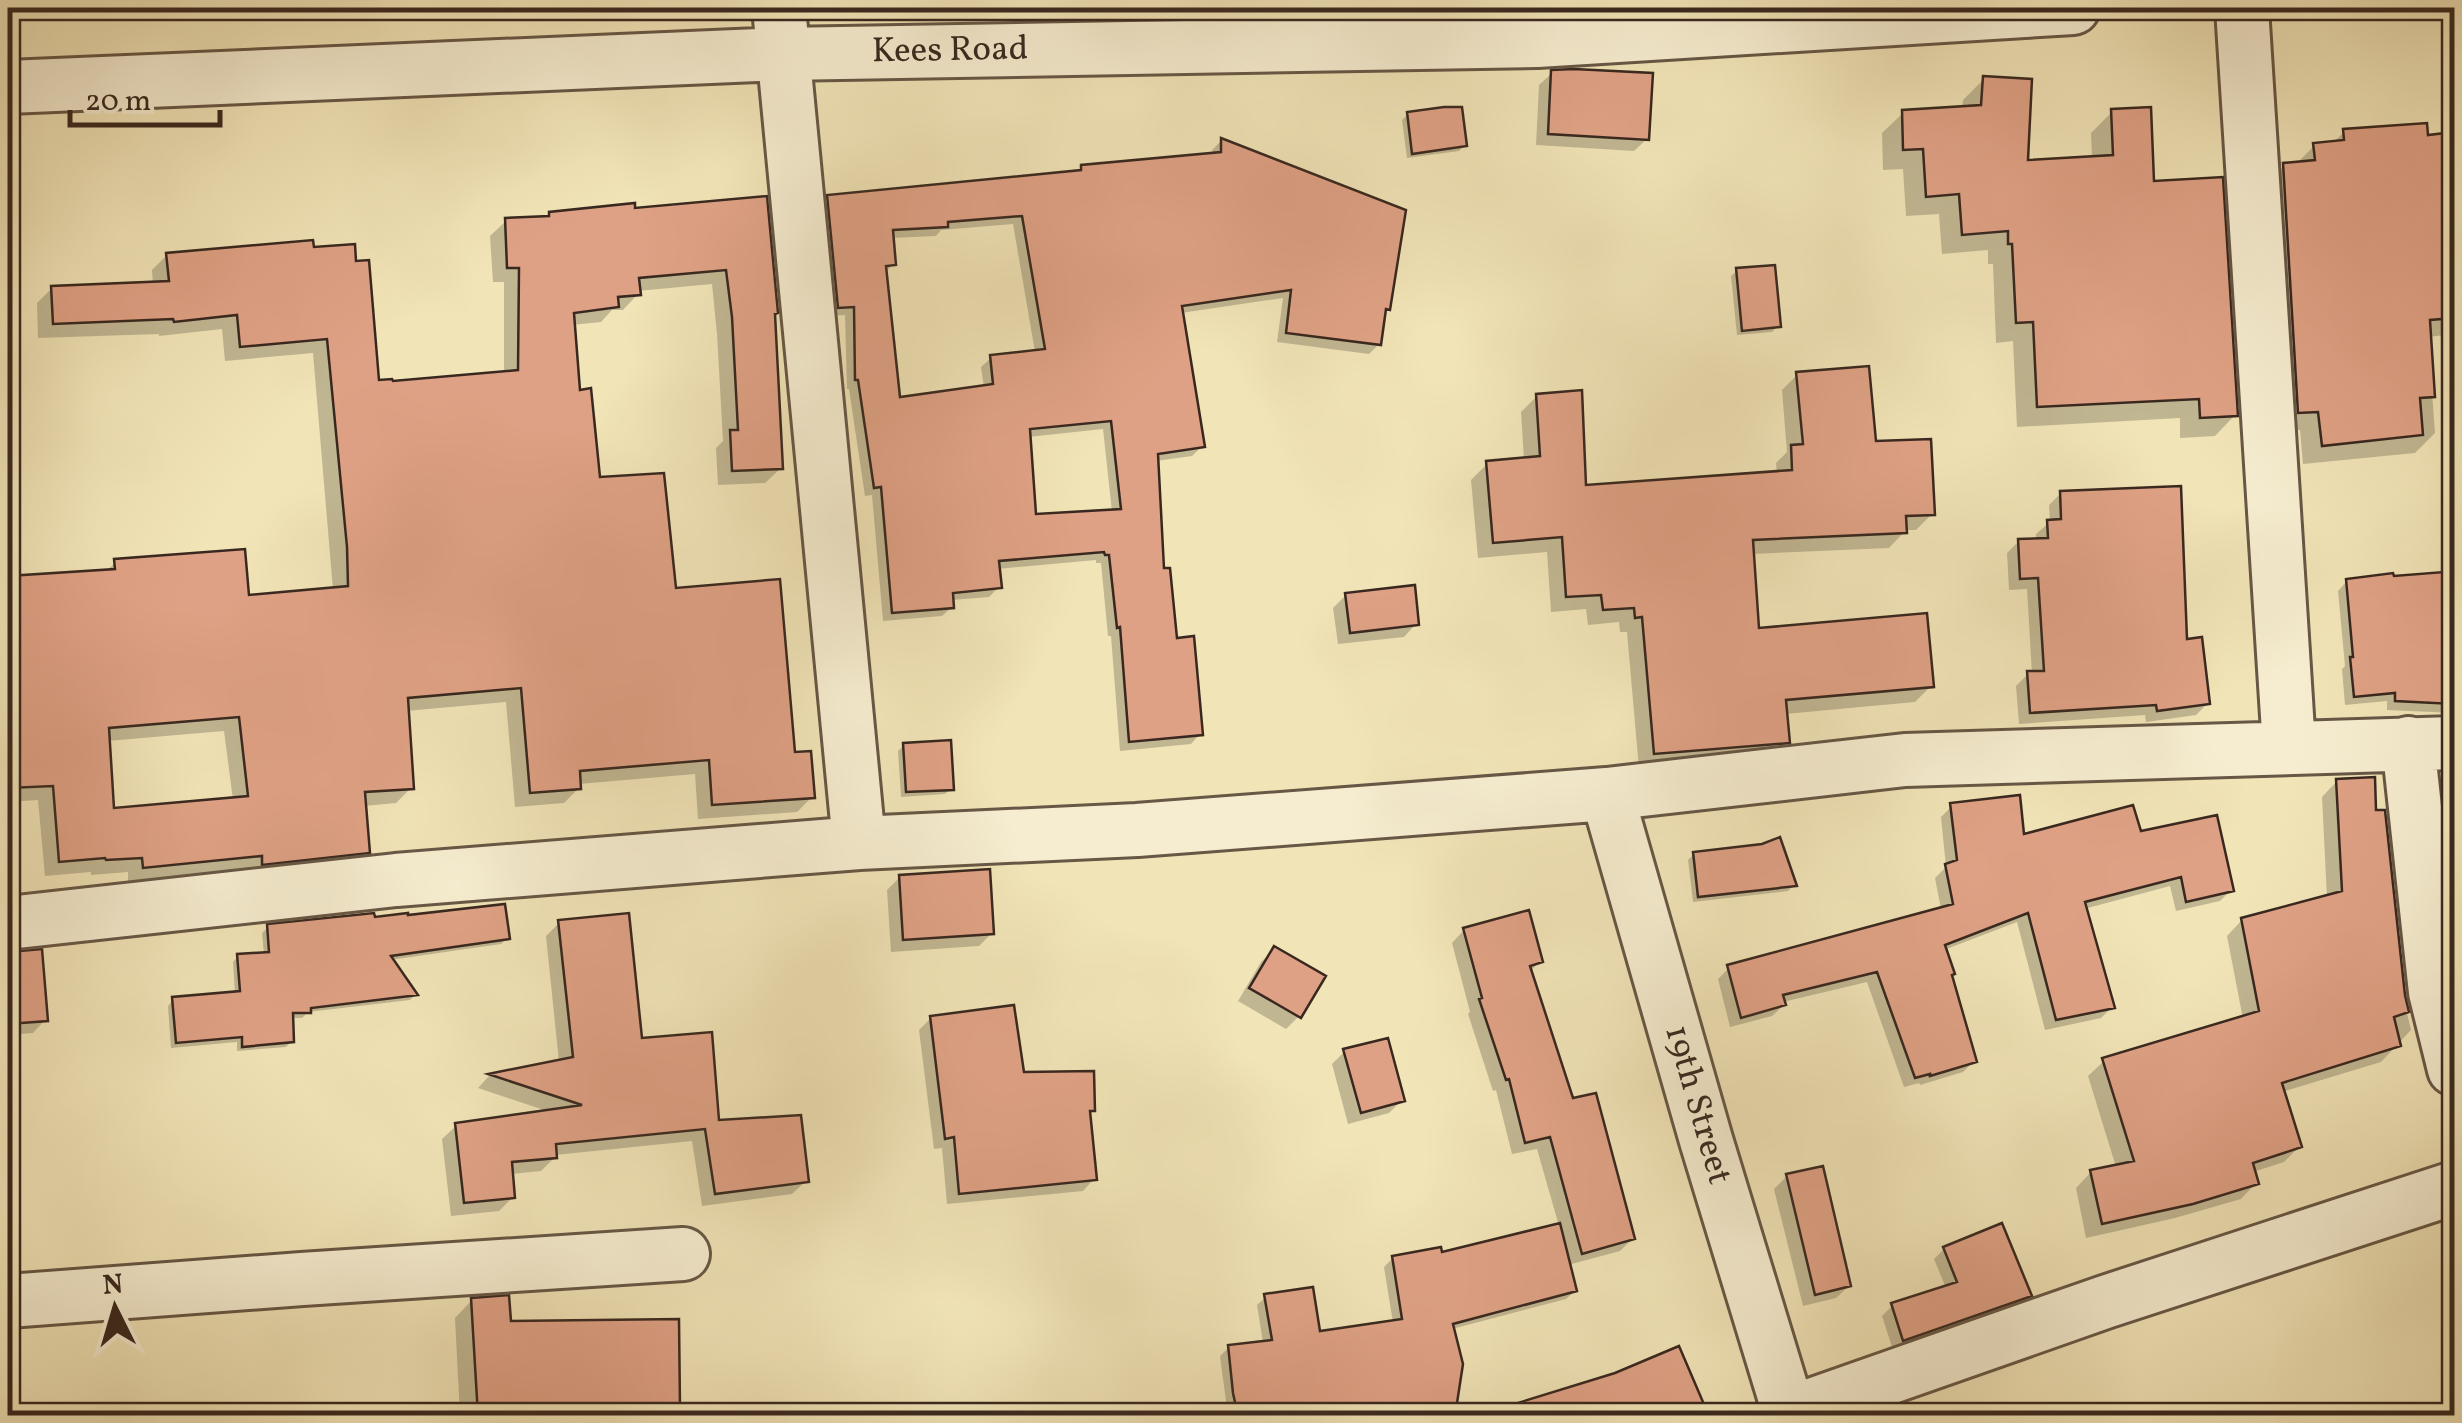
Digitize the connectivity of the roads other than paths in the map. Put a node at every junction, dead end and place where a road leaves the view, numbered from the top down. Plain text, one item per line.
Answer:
1 (2073, 8) edge
2 (2242, 8) edge
3 (1783, 16) edge
4 (781, 31) edge
5 (8, 86) edge
6 (2431, 743) edge
7 (2289, 747) junction
8 (1607, 794) junction
9 (859, 843) junction
10 (8, 923) edge
11 (2454, 1070) edge
12 (2454, 1188) edge
13 (683, 1254) dead end
14 (8, 1301) edge
15 (1786, 1414) edge

1 - 3 street, Kees Road
2 - 7 street
3 - 4 street, Kees Road
4 - 5 street, Kees Road
4 - 9 street
6 - 7 street
6 - 11 street
7 - 8 street
8 - 9 street
8 - 15 street, 19th Street
9 - 10 street
12 - 15 street
13 - 14 street

